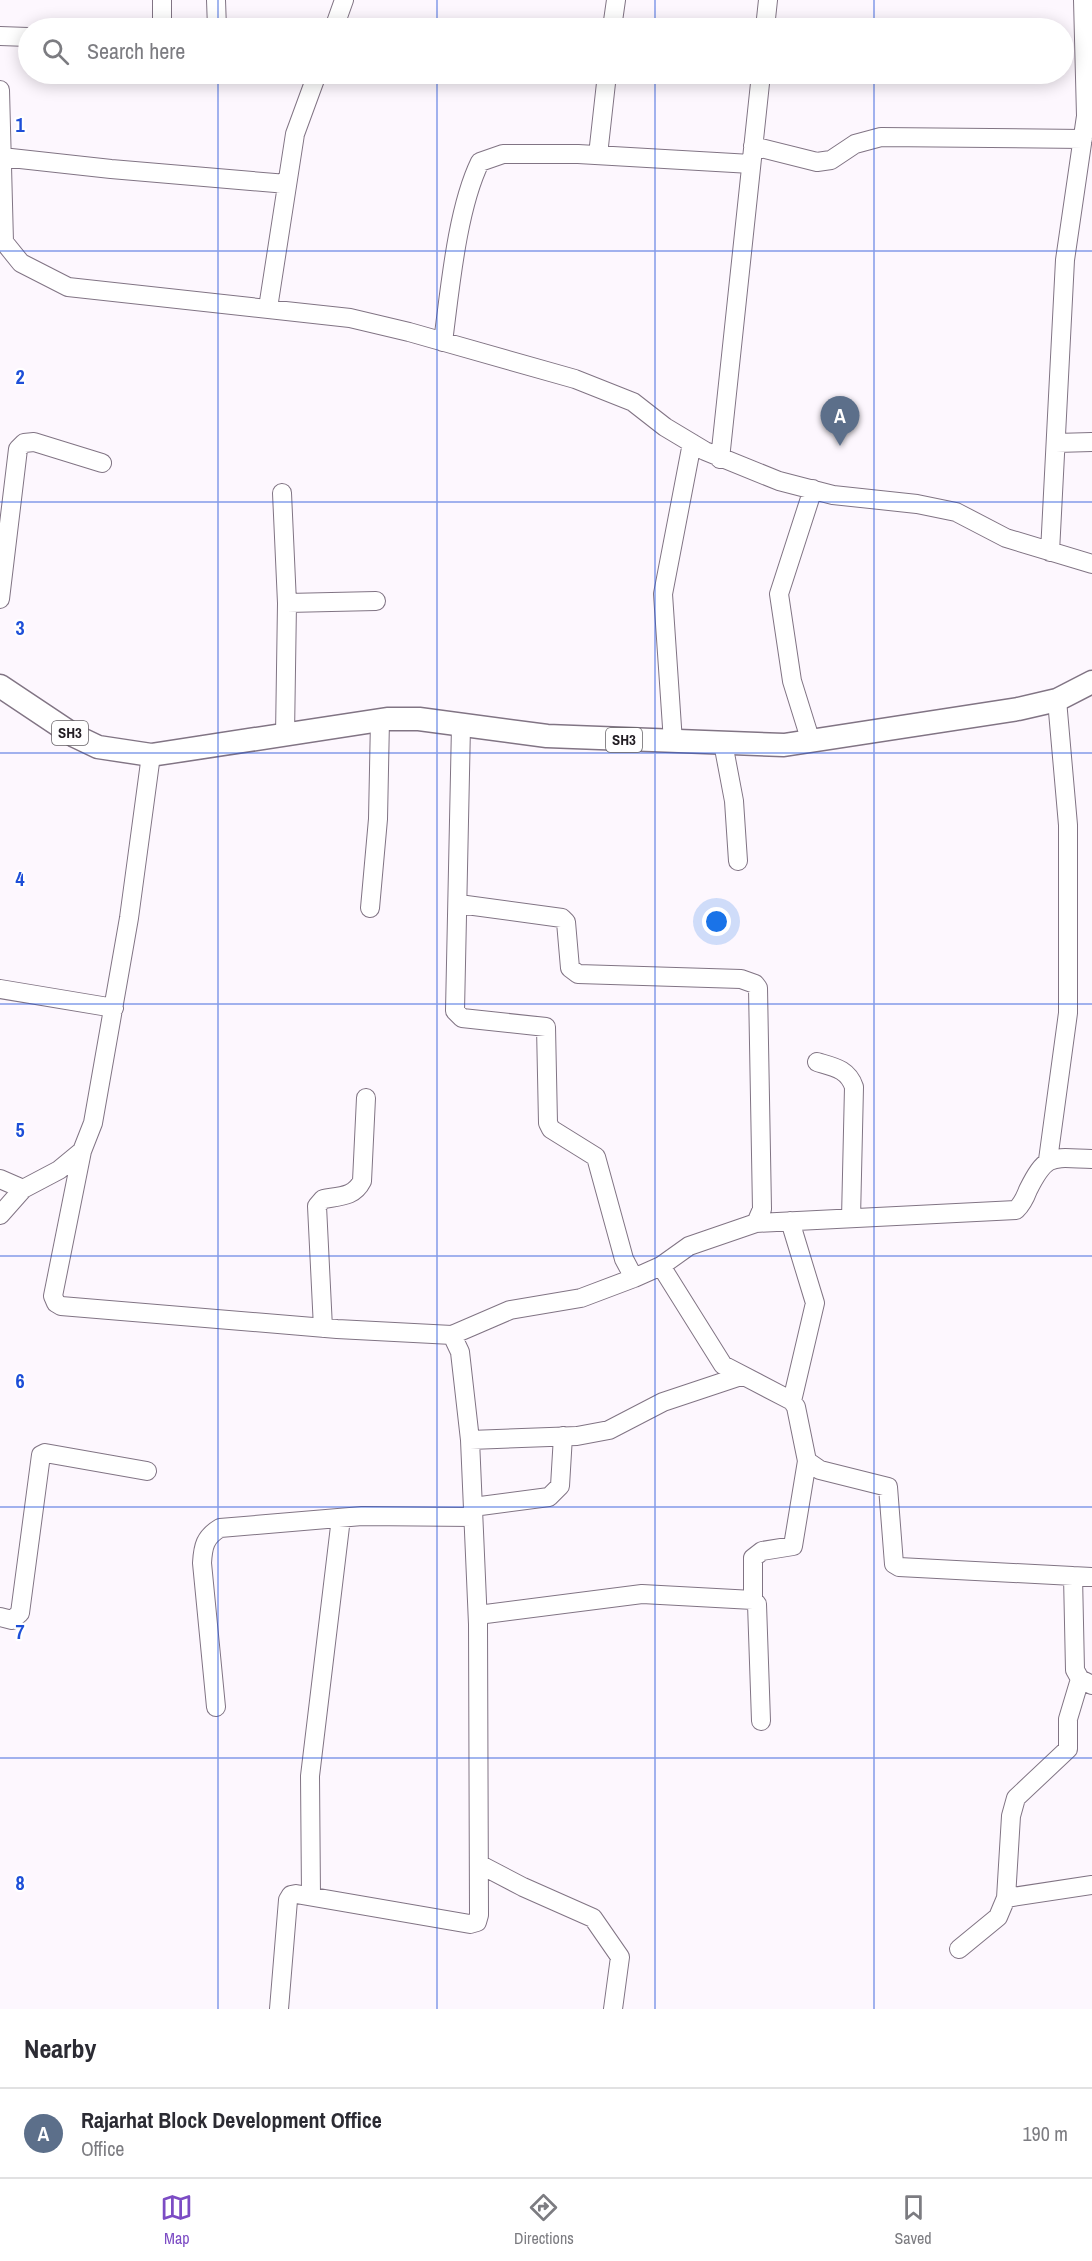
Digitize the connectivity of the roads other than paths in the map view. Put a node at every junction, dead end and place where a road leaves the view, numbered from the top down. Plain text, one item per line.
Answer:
1 (162, 0) edge
2 (216, 0) edge
3 (344, 0) edge
4 (616, 0) edge
5 (768, 0) edge
6 (1083, 0) edge
7 (162, 18) edge
8 (217, 18) edge
9 (338, 18) edge
10 (613, 18) edge
11 (766, 18) edge
12 (0, 36) edge
13 (18, 37) edge
14 (313, 84) edge
15 (606, 84) edge
16 (760, 84) edge
17 (0, 90) edge
18 (0, 115) edge
19 (1083, 139) junction
20 (598, 155) junction
21 (752, 155) junction
22 (2, 157) junction
23 (1086, 159) edge
24 (287, 184) junction
25 (0, 261) edge
26 (21, 263) junction
27 (268, 308) junction
28 (443, 342) junction
29 (1092, 442) edge
30 (692, 443) junction
31 (1056, 443) junction
32 (720, 459) junction
33 (102, 463) dead end
34 (813, 489) junction
35 (282, 492) dead end
36 (1050, 552) junction
37 (1092, 564) edge
38 (0, 599) edge
39 (376, 602) dead end
40 (287, 603) junction
41 (1092, 682) edge
42 (0, 686) edge
43 (1057, 700) junction
44 (380, 720) junction
45 (461, 726) junction
46 (285, 735) junction
47 (673, 742) junction
48 (811, 742) junction
49 (723, 743) junction
50 (151, 755) junction
51 (738, 861) dead end
52 (459, 904) junction
53 (370, 908) dead end
54 (0, 989) edge
55 (114, 1008) junction
56 (817, 1062) dead end
57 (366, 1098) dead end
58 (82, 1151) junction
59 (1092, 1159) edge
60 (1048, 1160) junction
61 (0, 1179) edge
62 (23, 1188) junction
63 (0, 1215) edge
64 (851, 1218) junction
65 (790, 1221) junction
66 (756, 1222) junction
67 (661, 1266) junction
68 (634, 1278) junction
69 (322, 1328) junction
70 (452, 1335) junction
71 (741, 1376) junction
72 (792, 1401) junction
73 (563, 1436) junction
74 (470, 1440) junction
75 (807, 1461) junction
76 (147, 1471) dead end
77 (473, 1512) junction
78 (342, 1518) junction
79 (1073, 1576) junction
80 (1092, 1577) edge
81 (753, 1600) junction
82 (478, 1615) junction
83 (0, 1617) edge
84 (1086, 1682) edge
85 (216, 1707) dead end
86 (761, 1720) dead end
87 (479, 1864) junction
88 (1092, 1885) edge
89 (312, 1896) junction
90 (1006, 1898) junction
91 (959, 1949) dead end
92 (279, 2009) edge
93 (613, 2009) edge

1 - 7 street
2 - 8 street
3 - 9 street
4 - 10 street
5 - 11 street
6 - 19 street
12 - 13 street
14 - 24 street
15 - 20 street
16 - 21 street
17 - 18 street
18 - 22 street
19 - 21 street
19 - 23 street
20 - 21 street
20 - 28 street
21 - 32 street
22 - 24 street
22 - 26 street
23 - 31 street
24 - 27 street
25 - 26 street
26 - 27 street
27 - 28 street
28 - 30 street
29 - 31 street
30 - 32 street
30 - 47 street
31 - 36 street
32 - 34 street
33 - 38 street
34 - 36 street
34 - 48 street
35 - 40 street
36 - 37 street
39 - 40 street
40 - 46 street
41 - 43 main road, SH3
42 - 50 main road, SH3
43 - 48 main road, SH3
43 - 60 street
44 - 45 main road, SH3
44 - 46 main road, SH3
44 - 53 street
45 - 47 main road, SH3
45 - 52 street
46 - 50 main road, SH3
47 - 49 main road, SH3
48 - 49 main road, SH3
49 - 51 street
50 - 55 street
52 - 66 street
52 - 68 street
54 - 55 street
55 - 58 street
56 - 64 street
57 - 69 street
58 - 62 street
58 - 69 street
59 - 60 street
60 - 64 street
61 - 62 street
62 - 63 street
64 - 65 street
65 - 66 street
65 - 72 street
66 - 67 street
67 - 68 street
67 - 71 street
68 - 70 street
69 - 70 street
70 - 74 street
71 - 72 street
71 - 73 street
72 - 75 street
73 - 74 street
73 - 77 street
74 - 77 street
75 - 79 street
75 - 81 street
76 - 83 street
77 - 78 street
77 - 82 street
78 - 85 street
78 - 89 street
79 - 80 street
79 - 84 street
81 - 82 street
81 - 86 street
82 - 87 street
84 - 90 street
87 - 89 street
87 - 93 street
88 - 90 street
89 - 92 street
90 - 91 street

